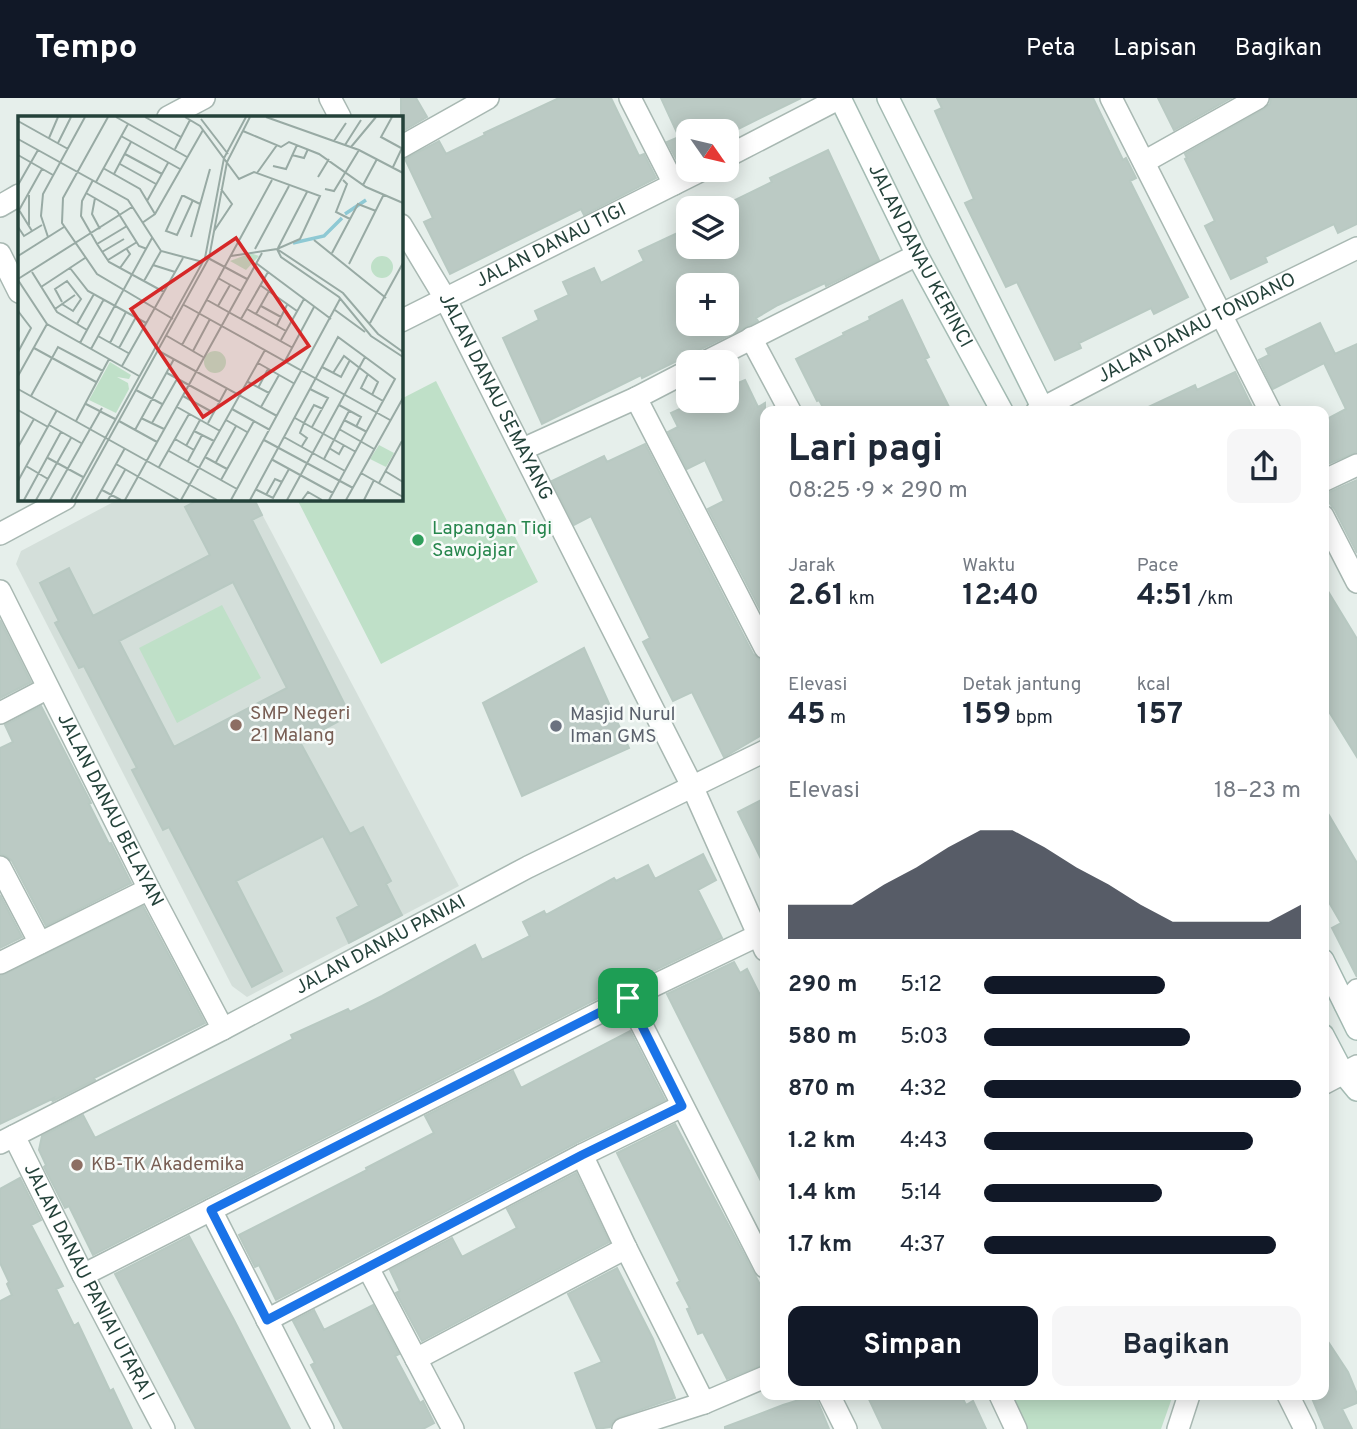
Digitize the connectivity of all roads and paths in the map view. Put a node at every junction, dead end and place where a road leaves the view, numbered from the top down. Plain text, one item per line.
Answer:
1 (204, 98) edge
2 (330, 98) edge
3 (488, 98) edge
4 (630, 98) edge
5 (840, 98) edge
6 (888, 98) edge
7 (1111, 98) edge
8 (1258, 98) edge
9 (170, 116) edge
10 (339, 116) edge
11 (402, 146) edge
12 (739, 150) edge
13 (1144, 162) junction
14 (678, 182) edge
15 (674, 184) junction
16 (18, 196) edge
17 (0, 205) edge
18 (402, 227) edge
19 (1357, 248) edge
20 (0, 254) edge
21 (917, 255) junction
22 (18, 290) edge
23 (445, 298) junction
24 (1222, 314) junction
25 (402, 320) edge
26 (751, 338) junction
27 (728, 350) edge
28 (676, 378) edge
29 (636, 398) junction
30 (787, 406) edge
31 (999, 406) edge
32 (1039, 406) edge
33 (1049, 406) edge
34 (1268, 406) edge
35 (523, 449) junction
36 (1357, 465) edge
37 (1329, 478) edge
38 (63, 500) edge
39 (1329, 528) edge
40 (0, 534) edge
41 (1357, 582) edge
42 (0, 591) edge
43 (760, 638) edge
44 (48, 688) junction
45 (0, 713) edge
46 (760, 753) edge
47 (692, 786) junction
48 (0, 867) edge
49 (149, 889) junction
50 (760, 936) edge
51 (760, 941) edge
52 (40, 943) junction
53 (0, 963) edge
54 (1329, 968) edge
55 (1351, 997) edge
56 (628, 998) junction
57 (223, 1029) junction
58 (1357, 1029) edge
59 (1329, 1043) edge
60 (1350, 1070) edge
61 (1329, 1081) edge
62 (1357, 1090) edge
63 (682, 1106) junction
64 (7, 1140) edge
65 (582, 1155) junction
66 (211, 1210) junction
67 (626, 1248) junction
68 (760, 1257) edge
69 (368, 1268) junction
70 (83, 1275) junction
71 (267, 1320) junction
72 (416, 1359) junction
73 (760, 1379) edge
74 (832, 1400) edge
75 (1002, 1400) edge
76 (1187, 1400) edge
77 (1290, 1400) edge
78 (704, 1403) junction
79 (164, 1429) edge
80 (323, 1429) edge
81 (453, 1429) edge
82 (623, 1429) edge
83 (846, 1429) edge
84 (1016, 1429) edge
85 (1178, 1429) edge
86 (1304, 1429) edge

1 - 9 street
2 - 10 street
3 - 11 street
4 - 15 street
5 - 12 street
5 - 21 street, JALAN DANAU KERINCI
6 - 32 street, JALAN DANAU KERINCI
7 - 13 street
8 - 13 street
13 - 24 street
14 - 15 street, JALAN DANAU TIGI
15 - 23 street, JALAN DANAU TIGI
16 - 17 street
18 - 23 street, JALAN DANAU SEMAYANG
19 - 24 street, JALAN DANAU TONDANO
20 - 22 street
21 - 26 street
21 - 31 street, JALAN DANAU KERINCI
23 - 25 street, JALAN DANAU TIGI
23 - 35 street, JALAN DANAU SEMAYANG
24 - 33 street, JALAN DANAU TONDANO
24 - 34 street
26 - 27 street
26 - 30 street
28 - 29 street
29 - 35 street
29 - 43 street
35 - 47 street, JALAN DANAU SEMAYANG
36 - 37 street
38 - 40 street
39 - 41 street
42 - 44 street, JALAN DANAU BELAYAN
44 - 45 street
44 - 49 street, JALAN DANAU BELAYAN
46 - 47 street, JALAN DANAU PANIAI
47 - 50 street, JALAN DANAU SEMAYANG
47 - 57 street, JALAN DANAU PANIAI
48 - 52 street
49 - 52 street
49 - 57 street, JALAN DANAU BELAYAN
51 - 56 street
52 - 53 street
54 - 55 street
55 - 58 street
56 - 63 street
56 - 66 street
57 - 64 street, JALAN DANAU PANIAI
59 - 60 street
60 - 61 street
60 - 62 street
63 - 65 street
63 - 68 street
64 - 70 street, JALAN DANAU PANIAI UTARA I
65 - 67 street
65 - 69 street
66 - 70 street
66 - 71 street
67 - 72 street
67 - 78 street
69 - 71 street
69 - 72 street
70 - 79 street, JALAN DANAU PANIAI UTARA I
71 - 80 street
72 - 81 street
73 - 78 street
74 - 83 street
75 - 84 street
76 - 85 street
77 - 86 street
78 - 82 street

